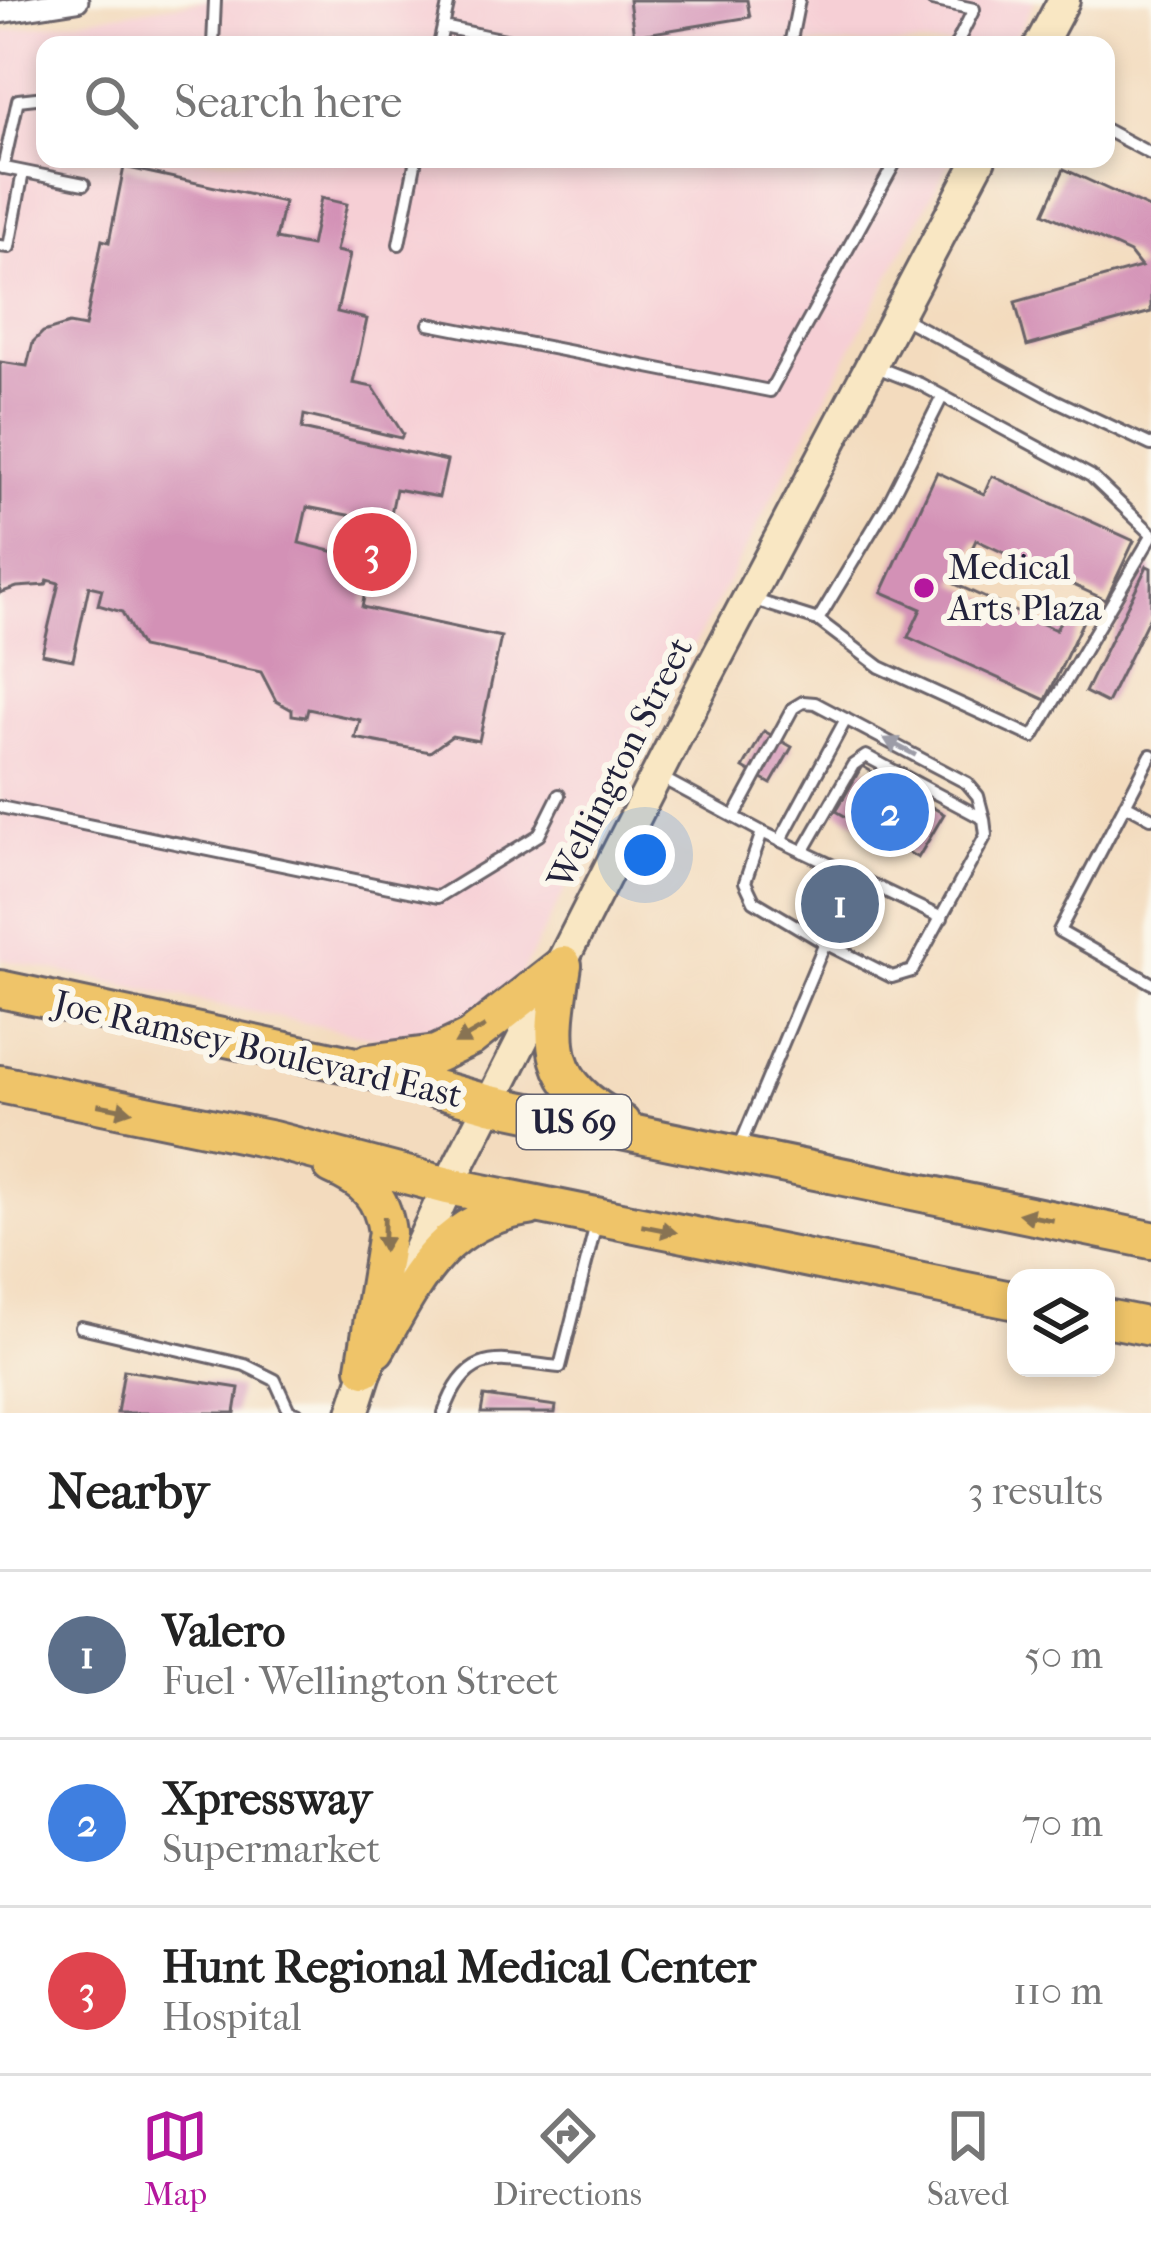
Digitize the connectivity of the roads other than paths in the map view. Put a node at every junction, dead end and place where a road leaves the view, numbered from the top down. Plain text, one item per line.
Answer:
1 (77, 0) edge
2 (215, 0) edge
3 (448, 0) edge
4 (799, 0) edge
5 (932, 0) edge
6 (1064, 0) edge
7 (0, 12) edge
8 (443, 27) junction
9 (213, 36) edge
10 (441, 36) edge
11 (486, 36) edge
12 (792, 36) edge
13 (960, 36) edge
14 (1045, 36) edge
15 (36, 98) edge
16 (1115, 135) edge
17 (1151, 154) edge
18 (2, 168) edge
19 (414, 168) edge
20 (892, 168) edge
21 (975, 168) edge
22 (22, 172) junction
23 (84, 184) dead end
24 (399, 244) dead end
25 (0, 246) edge
26 (898, 316) junction
27 (429, 324) dead end
28 (872, 365) junction
29 (942, 397) junction
30 (1151, 445) edge
31 (1151, 535) edge
32 (748, 598) junction
33 (818, 620) junction
34 (846, 719) junction
35 (1151, 755) edge
36 (658, 776) junction
37 (559, 795) dead end
38 (1125, 804) junction
39 (0, 807) edge
40 (734, 817) junction
41 (1151, 818) edge
42 (984, 819) junction
43 (762, 832) junction
44 (780, 841) junction
45 (803, 852) junction
46 (942, 918) junction
47 (825, 943) junction
48 (563, 965) junction
49 (1151, 983) edge
50 (0, 989) edge
51 (351, 1065) junction
52 (0, 1084) edge
53 (490, 1104) junction
54 (651, 1139) junction
55 (273, 1140) junction
56 (736, 1156) junction
57 (448, 1186) junction
58 (541, 1205) junction
59 (598, 1217) junction
60 (1151, 1240) edge
61 (1007, 1298) edge
62 (1115, 1320) edge
63 (81, 1327) dead end
64 (1151, 1327) edge
65 (365, 1368) junction
66 (297, 1413) edge
67 (353, 1413) edge
68 (444, 1413) edge

1 - 7 street
2 - 9 lane
3 - 8 lane
4 - 12 lane
5 - 13 lane
6 - 14 street
8 - 10 lane
8 - 11 lane
15 - 18 lane
16 - 17 lane
18 - 22 lane
19 - 24 lane
20 - 27 lane
21 - 26 street, Wellington Street
22 - 23 lane
22 - 25 lane
26 - 28 street, Wellington Street
26 - 30 lane
28 - 29 lane
28 - 32 street, Wellington Street
29 - 31 lane
29 - 33 lane
31 - 33 lane
32 - 33 lane
32 - 36 street, Wellington Street
34 - 40 lane
42 -> 34 lane
34 - 44 lane
35 - 38 lane
36 - 40 lane
36 - 48 street, Wellington Street
37 - 39 lane
38 - 41 lane
38 - 49 lane
40 - 43 lane
42 - 45 lane
42 - 46 lane
43 - 44 lane
43 - 47 lane
44 - 45 lane
45 - 46 lane
46 - 47 lane
47 - 56 lane
48 -> 51 highway
48 - 53 street, Wellington Street
48 - 54 highway
50 - 51 highway, Joe Ramsey Boulevard East / US 69
51 - 53 highway, Joe Ramsey Boulevard East / US 69
52 -> 55 highway, US 69
53 - 54 highway, Joe Ramsey Boulevard East / US 69
53 - 57 street, Wellington Street
54 - 56 highway, Joe Ramsey Boulevard East / US 69
55 - 57 highway, US 69
55 -> 65 highway
60 -> 56 highway, Joe Ramsey Boulevard East / US 69
57 - 58 highway, US 69
57 - 65 street, Wellington Street
58 - 59 highway, US 69
58 - 65 highway
59 -> 61 highway, US 69
59 - 68 lane
62 - 64 highway
63 - 66 lane
65 - 67 street, Wellington Street

